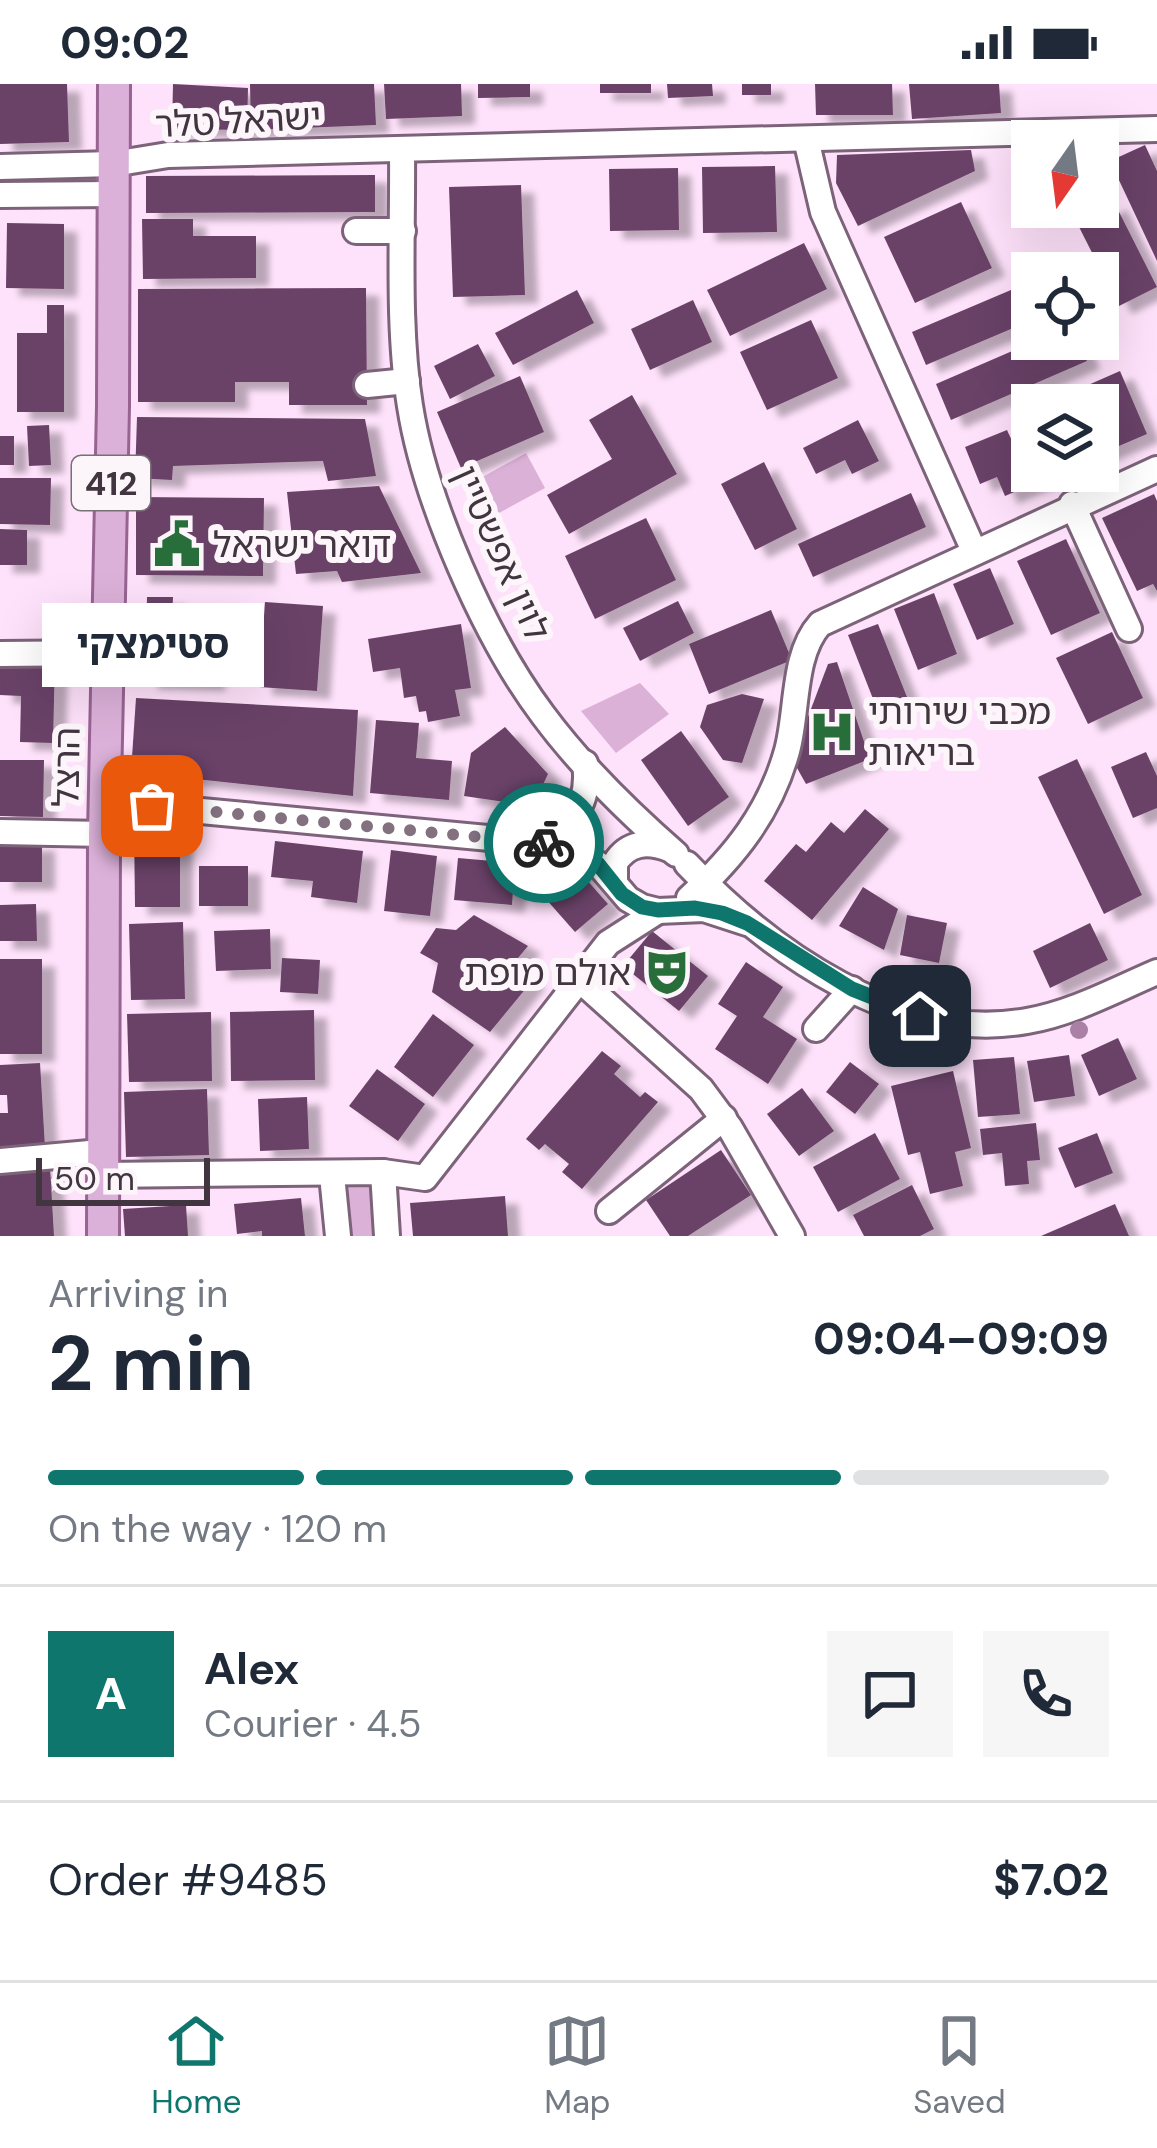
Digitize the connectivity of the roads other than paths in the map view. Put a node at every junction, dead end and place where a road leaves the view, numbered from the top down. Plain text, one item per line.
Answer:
1 (114, 84) edge
2 (1157, 129) edge
3 (806, 140) junction
4 (402, 150) junction
5 (0, 167) edge
6 (113, 179) junction
7 (0, 195) edge
8 (356, 231) dead end
9 (403, 231) junction
10 (407, 381) junction
11 (367, 385) dead end
12 (1157, 469) edge
13 (1072, 504) junction
14 (974, 551) junction
15 (1129, 629) dead end
16 (107, 653) junction
17 (0, 654) edge
18 (585, 763) junction
19 (105, 802) junction
20 (0, 832) edge
21 (104, 834) junction
22 (523, 840) junction
23 (617, 885) junction
24 (681, 886) junction
25 (747, 923) junction
26 (608, 943) junction
27 (1157, 971) edge
28 (580, 980) junction
29 (852, 989) junction
30 (816, 1029) dead end
31 (724, 1118) junction
32 (0, 1161) edge
33 (101, 1164) junction
34 (383, 1172) junction
35 (332, 1175) junction
36 (609, 1211) dead end
37 (104, 1236) edge
38 (338, 1236) edge
39 (387, 1236) edge
40 (793, 1236) edge

1 - 6 main road, הרצל / 412
2 - 3 street, ישראל טלר
3 - 4 street, ישראל טלר
3 - 14 street
4 - 6 street, ישראל טלר
4 - 9 street, לוין אפשטיין
5 - 6 street
6 - 7 street
6 - 16 main road, הרצל / 412
8 - 9 street
9 - 10 street, לוין אפשטיין
10 - 11 street
10 - 18 street, לוין אפשטיין
12 - 13 street
13 - 14 street
13 - 15 street
14 - 24 street
16 - 17 street
16 - 19 main road, הרצל / 412
18 - 22 street
18 - 24 street, לוין אפשטיין
19 - 21 main road, הרצל / 412
19 - 22 street
20 - 21 street
21 - 33 main road, הרצל / 412
22 - 23 street
23 - 24 street
23 - 24 street
23 - 26 street
24 - 25 street, לוין אפשטיין
24 - 25 street, לוין אפשטיין
24 - 26 street
25 - 29 street, לוין אפשטיין
26 - 28 street
27 - 29 street, לוין אפשטיין
28 - 31 street
28 - 34 street
29 - 30 street
31 - 36 street
31 - 40 street
32 - 33 street
33 - 35 street
33 - 37 main road, הרצל / 412
34 - 35 street
34 - 39 street
35 - 38 street

